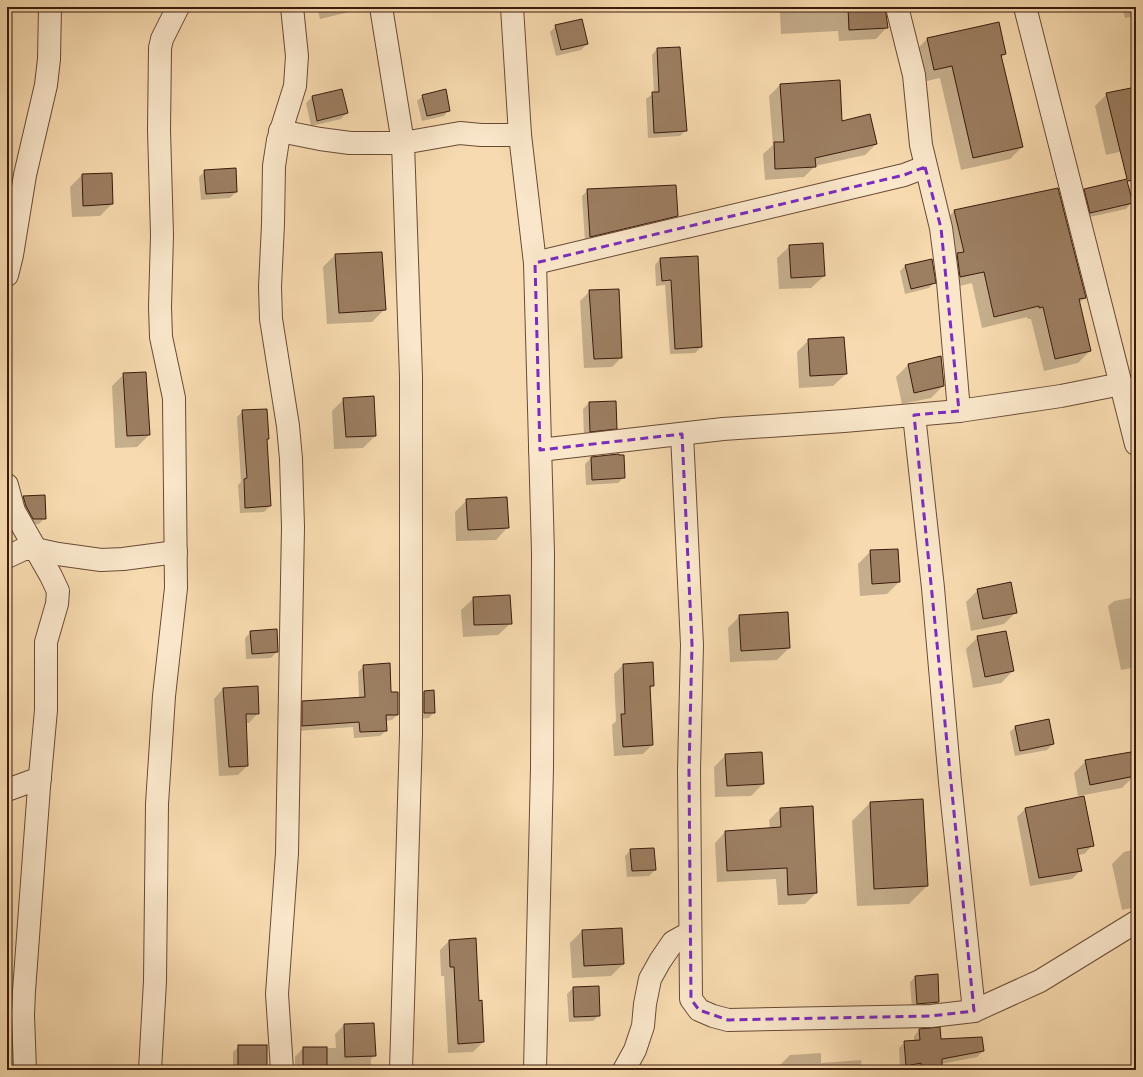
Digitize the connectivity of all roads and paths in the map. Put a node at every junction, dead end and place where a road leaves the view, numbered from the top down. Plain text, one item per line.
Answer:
1 (50, 7) edge
2 (178, 7) edge
3 (292, 7) edge
4 (381, 7) edge
5 (512, 7) edge
6 (897, 7) edge
7 (1025, 7) edge
8 (280, 131) junction
9 (520, 135) junction
10 (404, 143) junction
11 (925, 167) junction
12 (535, 263) junction
13 (7, 276) edge
14 (1121, 384) junction
15 (959, 411) junction
16 (914, 415) junction
17 (682, 434) junction
18 (1136, 444) edge
19 (540, 450) junction
20 (8, 492) edge
21 (35, 549) junction
22 (176, 552) junction
23 (7, 557) edge
24 (40, 778) junction
25 (7, 790) edge
26 (1136, 922) edge
27 (690, 935) junction
28 (16, 981) edge
29 (974, 1011) junction
30 (25, 1070) edge
31 (150, 1070) edge
32 (282, 1070) edge
33 (401, 1070) edge
34 (535, 1070) edge
35 (624, 1070) edge

1 - 13 street
2 - 22 street
3 - 8 street
4 - 10 street
5 - 9 street
6 - 11 street
7 - 14 street
8 - 10 street
8 - 32 street
9 - 10 street
9 - 12 street
10 - 33 street
11 - 12 street
11 - 15 street
12 - 19 street
14 - 15 street
14 - 18 street
15 - 16 street
16 - 17 street
16 - 29 street
17 - 19 street
17 - 27 street
19 - 34 street
20 - 21 street
21 - 22 street
21 - 23 street
21 - 24 street
22 - 31 street
24 - 25 street
24 - 28 street
26 - 29 street
27 - 29 street
27 - 35 street
28 - 30 street

